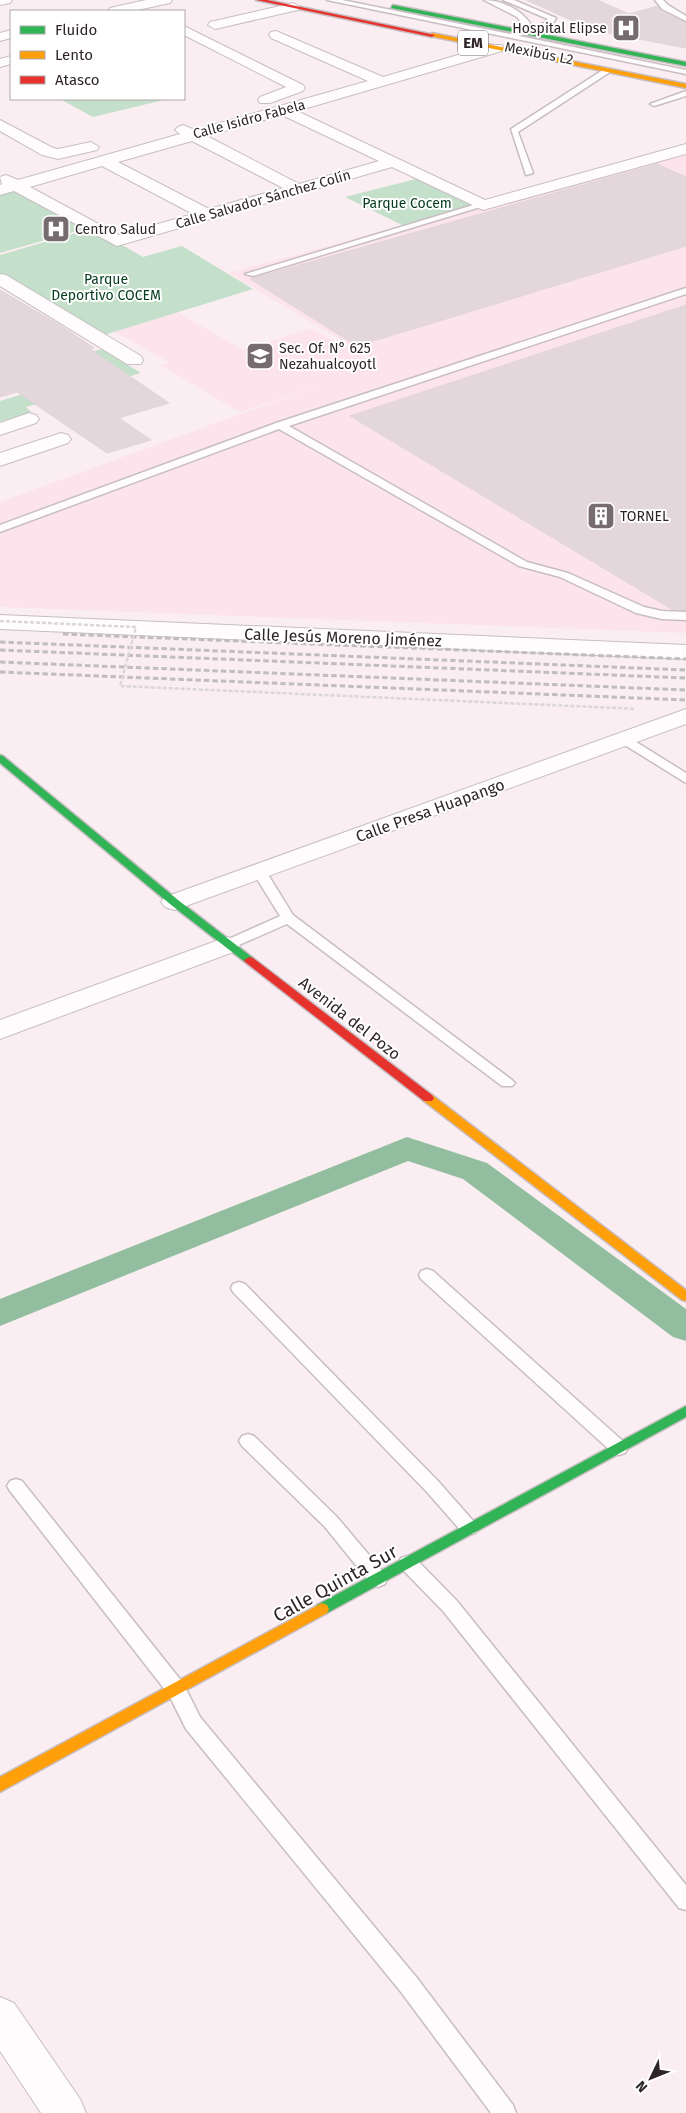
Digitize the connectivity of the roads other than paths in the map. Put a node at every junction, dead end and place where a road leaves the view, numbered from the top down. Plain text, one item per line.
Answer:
1 (5, 0) edge
2 (165, 0) edge
3 (260, 0) edge
4 (275, 0) edge
5 (330, 0) edge
6 (354, 0) edge
7 (488, 0) edge
8 (507, 0) edge
9 (660, 0) edge
10 (0, 1) edge
11 (387, 3) edge
12 (293, 7) junction
13 (120, 10) edge
14 (686, 20) edge
15 (216, 25) dead end
16 (185, 31) edge
17 (524, 32) junction
18 (276, 35) dead end
19 (502, 42) junction
20 (686, 66) edge
21 (609, 70) junction
22 (382, 82) junction
23 (686, 84) edge
24 (686, 93) edge
25 (654, 104) dead end
26 (284, 110) junction
27 (0, 125) edge
28 (192, 134) junction
29 (108, 143) dead end
30 (686, 150) edge
31 (103, 160) junction
32 (393, 162) junction
33 (529, 173) dead end
34 (0, 177) edge
35 (8, 188) edge
36 (297, 189) junction
37 (483, 205) junction
38 (207, 215) junction
39 (250, 274) dead end
40 (0, 279) edge
41 (686, 290) edge
42 (134, 360) dead end
43 (29, 420) dead end
44 (280, 425) junction
45 (0, 429) edge
46 (61, 439) dead end
47 (0, 460) edge
48 (0, 529) edge
49 (686, 616) edge
50 (0, 622) edge
51 (686, 652) edge
52 (686, 716) edge
53 (625, 739) junction
54 (0, 758) edge
55 (686, 779) edge
56 (259, 872) junction
57 (174, 902) junction
58 (288, 918) junction
59 (227, 945) junction
60 (0, 1030) edge
61 (506, 1083) dead end
62 (427, 1275) dead end
63 (239, 1288) dead end
64 (686, 1297) edge
65 (686, 1411) edge
66 (248, 1441) dead end
67 (619, 1448) junction
68 (16, 1486) dead end
69 (469, 1528) junction
70 (408, 1562) junction
71 (378, 1579) junction
72 (176, 1689) junction
73 (0, 1785) edge
74 (686, 1901) edge
75 (0, 2016) edge
76 (65, 2113) edge
77 (505, 2113) edge

1 - 10 street
2 - 13 street
3 - 12 street, EM
4 - 23 lane, Mexibús L2
5 - 19 lane, Mexibús L2
6 - 11 street, EM
7 - 17 lane
8 - 17 lane
9 - 14 lane
11 - 17 street, EM
12 - 15 street
12 - 19 street, EM
16 - 28 street
17 - 19 lane
17 - 20 street, EM
18 - 22 street
19 - 20 lane, Mexibús L2
19 - 21 street, EM
19 - 22 street, Calle Isidro Fabela
21 - 23 street, EM
21 - 33 lane
22 - 26 street, Calle Isidro Fabela
24 - 25 lane
26 - 28 street, Calle Isidro Fabela
26 - 32 street
27 - 29 street
28 - 31 street, Calle Isidro Fabela
28 - 36 street
30 - 37 street
31 - 35 street, Calle Isidro Fabela
31 - 38 street
32 - 36 street, Calle Salvador Sánchez Colín
32 - 37 street
34 - 35 street, Calle Salvador Sánchez Colín
35 - 38 street, Calle Salvador Sánchez Colín
36 - 38 street, Calle Salvador Sánchez Colín
37 - 39 lane
40 - 42 street
41 - 44 lane
43 - 45 street
44 - 48 lane
44 - 49 lane
46 - 47 street
50 - 51 street, Calle Jesús Moreno Jiménez
52 - 53 street, Calle Presa Huapango
53 - 55 lane
53 - 56 street, Calle Presa Huapango
54 - 57 street, Avenida del Pozo
56 - 57 street, Calle Presa Huapango
56 - 58 lane
57 - 59 street, Avenida del Pozo
58 - 59 lane
58 - 61 lane
59 - 60 street
59 - 64 street, Avenida del Pozo
62 - 67 lane
63 - 69 lane
65 - 67 street, Calle Quinta Sur
66 - 71 lane
67 - 69 street, Calle Quinta Sur
68 - 72 lane
69 - 70 street, Calle Quinta Sur
70 - 71 street, Calle Quinta Sur
70 - 74 lane
71 - 72 street, Calle Quinta Sur
72 - 73 street, Calle Quinta Sur
72 - 77 lane
75 - 76 street

